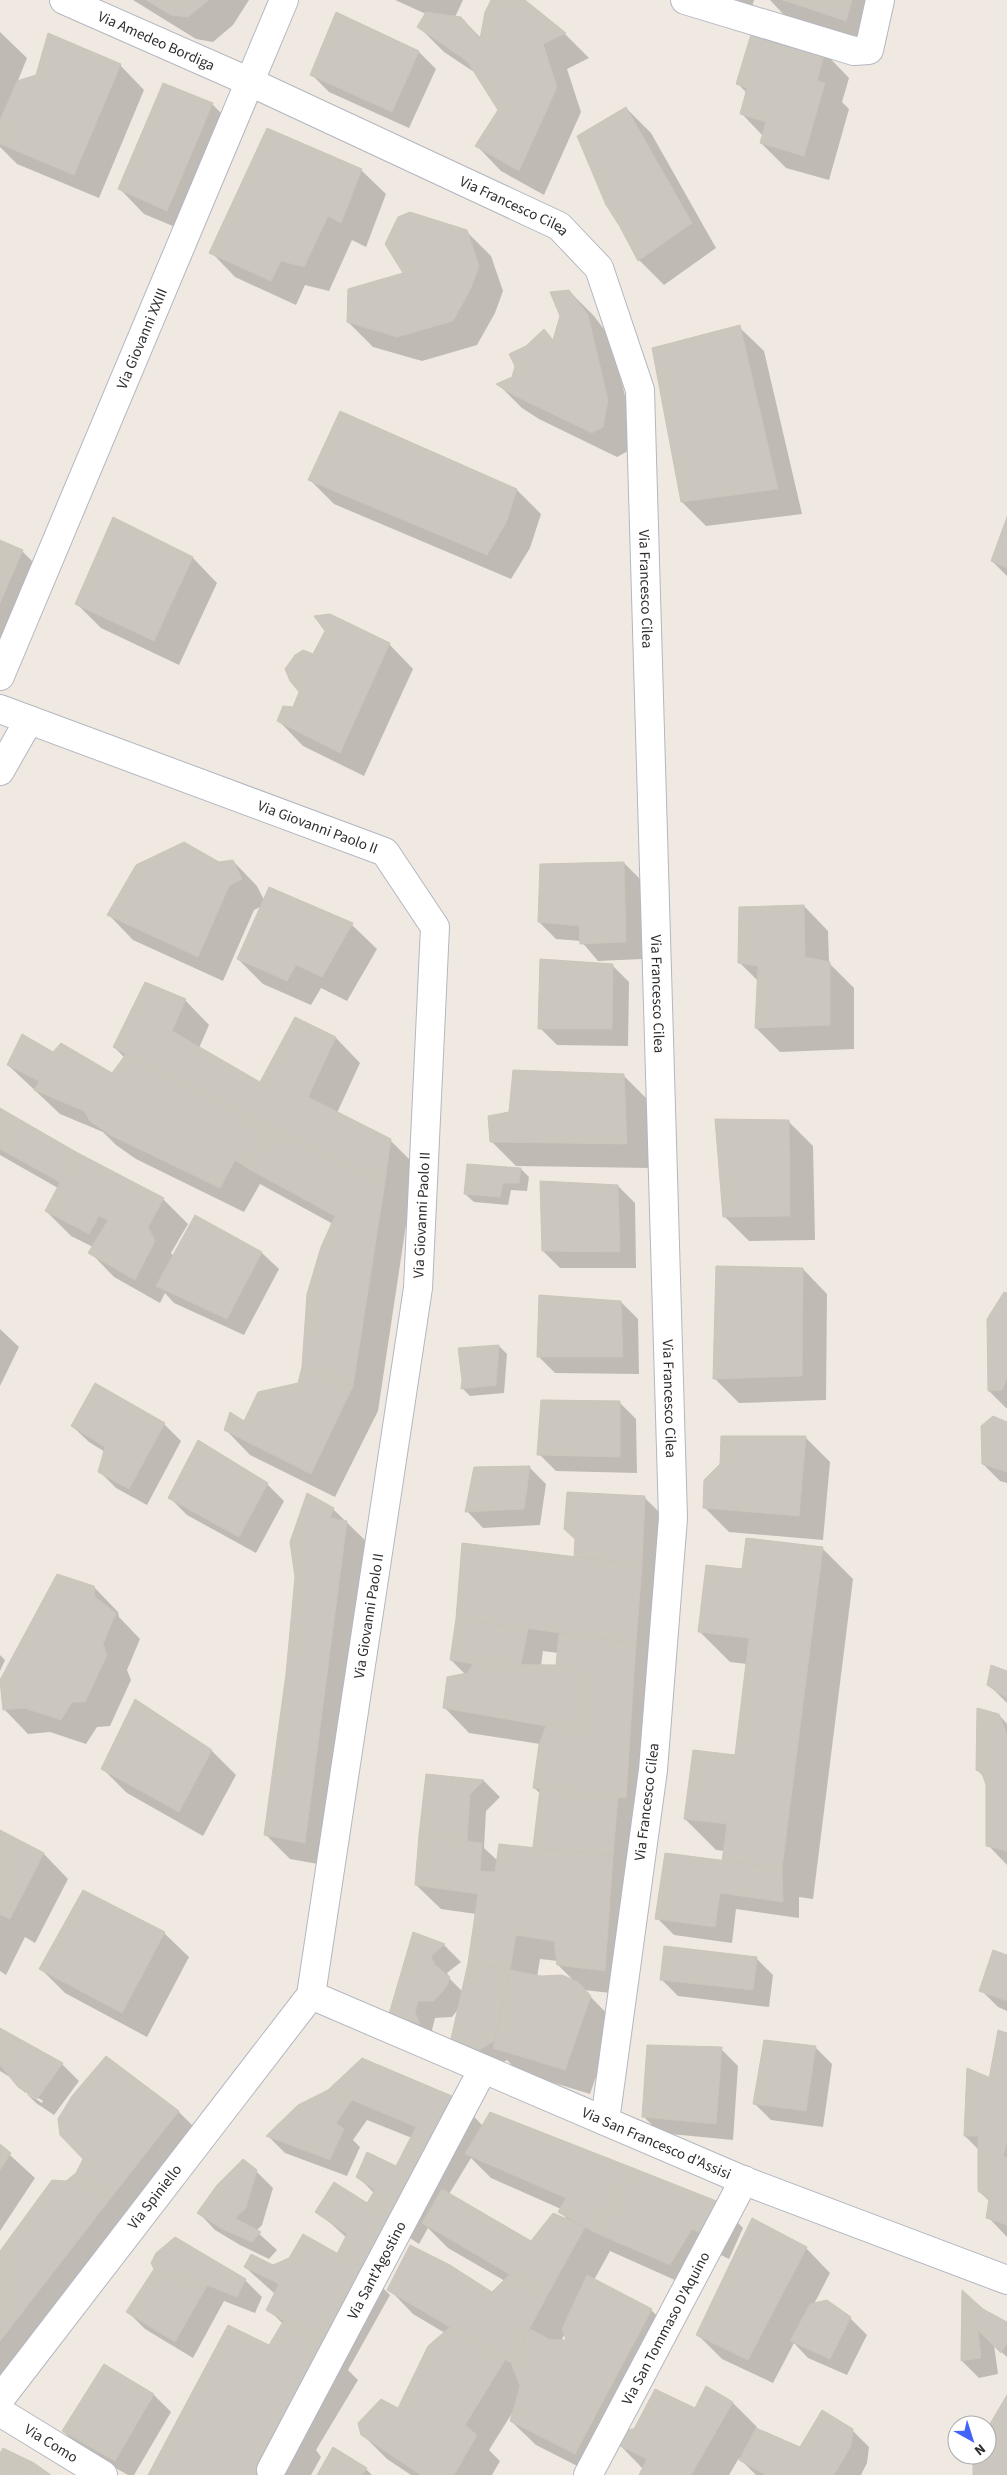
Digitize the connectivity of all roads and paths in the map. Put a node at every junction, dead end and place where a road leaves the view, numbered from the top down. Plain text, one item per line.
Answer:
1 (64, 0) edge
2 (284, 0) edge
3 (686, 0) edge
4 (880, 0) edge
5 (250, 82) junction
6 (0, 676) edge
7 (0, 709) edge
8 (28, 720) junction
9 (0, 771) edge
10 (311, 1995) junction
11 (483, 2069) junction
12 (605, 2121) junction
13 (744, 2180) junction
14 (1007, 2280) edge
15 (0, 2399) edge
16 (0, 2412) edge
17 (271, 2470) dead end
18 (103, 2475) edge
19 (588, 2475) edge

1 - 5 street, Via Amedeo Bordiga
2 - 5 street, Via Giovanni XXIII
3 - 4 street
5 - 6 street, Via Giovanni XXIII
5 - 12 street, Via Francesco Cilea
7 - 8 street, Via Giovanni Paolo II
8 - 9 street
8 - 10 street, Via Giovanni Paolo II
10 - 11 street, Via San Francesco d'Assisi
10 - 15 street, Via Spiniello
11 - 12 street, Via San Francesco d'Assisi
11 - 17 street, Via Sant'Agostino
12 - 13 street, Via San Francesco d'Assisi
13 - 14 street, Via San Francesco d'Assisi
13 - 19 street, Via San Tommaso D'Aquino
16 - 18 street, Via Como

